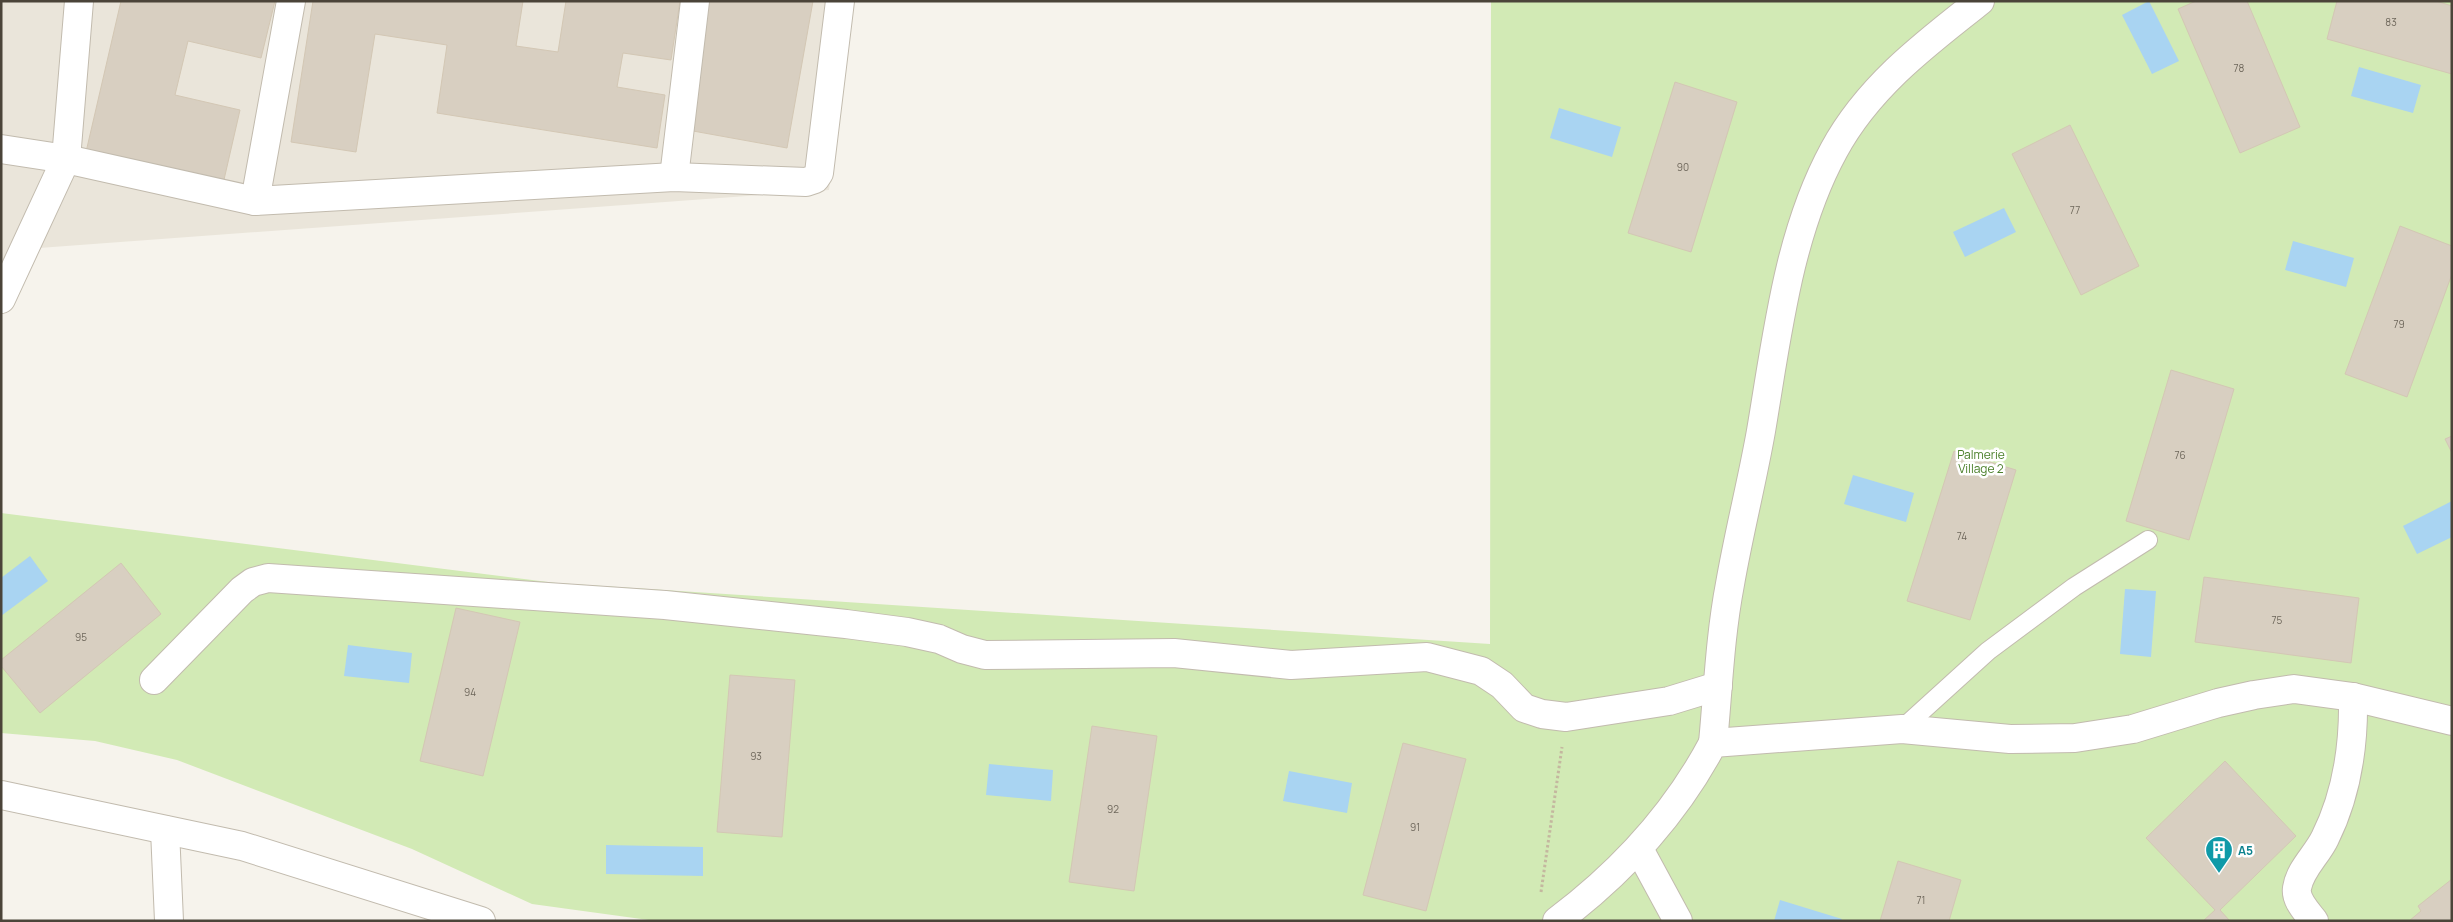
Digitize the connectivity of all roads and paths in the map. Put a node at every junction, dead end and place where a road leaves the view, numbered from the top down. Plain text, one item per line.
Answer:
1 (79, 1) edge
2 (291, 1) edge
3 (695, 1) edge
4 (840, 1) edge
5 (1980, 1) edge
6 (1, 149) edge
7 (66, 159) junction
8 (674, 177) junction
9 (256, 201) junction
10 (1, 299) edge
11 (2148, 540) dead end
12 (154, 680) dead end
13 (1718, 686) junction
14 (2353, 697) junction
15 (1566, 717) junction
16 (2452, 721) edge
17 (1902, 729) junction
18 (1713, 743) junction
19 (1, 795) edge
20 (165, 830) junction
21 (1639, 849) junction
22 (1541, 895) dead end
23 (169, 921) edge
24 (481, 921) edge
25 (1557, 921) edge
26 (1678, 921) edge
27 (2314, 921) edge

1 - 7 street
2 - 9 street
3 - 8 street
4 - 8 street
5 - 13 street
6 - 7 street
7 - 9 street
7 - 10 street
8 - 9 street
11 - 17 lane
12 - 15 street
13 - 15 street
13 - 18 street
14 - 16 street
14 - 17 street
14 - 27 street
15 - 22 path
17 - 18 street
18 - 21 street
19 - 20 street
20 - 23 street
20 - 24 street
21 - 25 street
21 - 26 street

